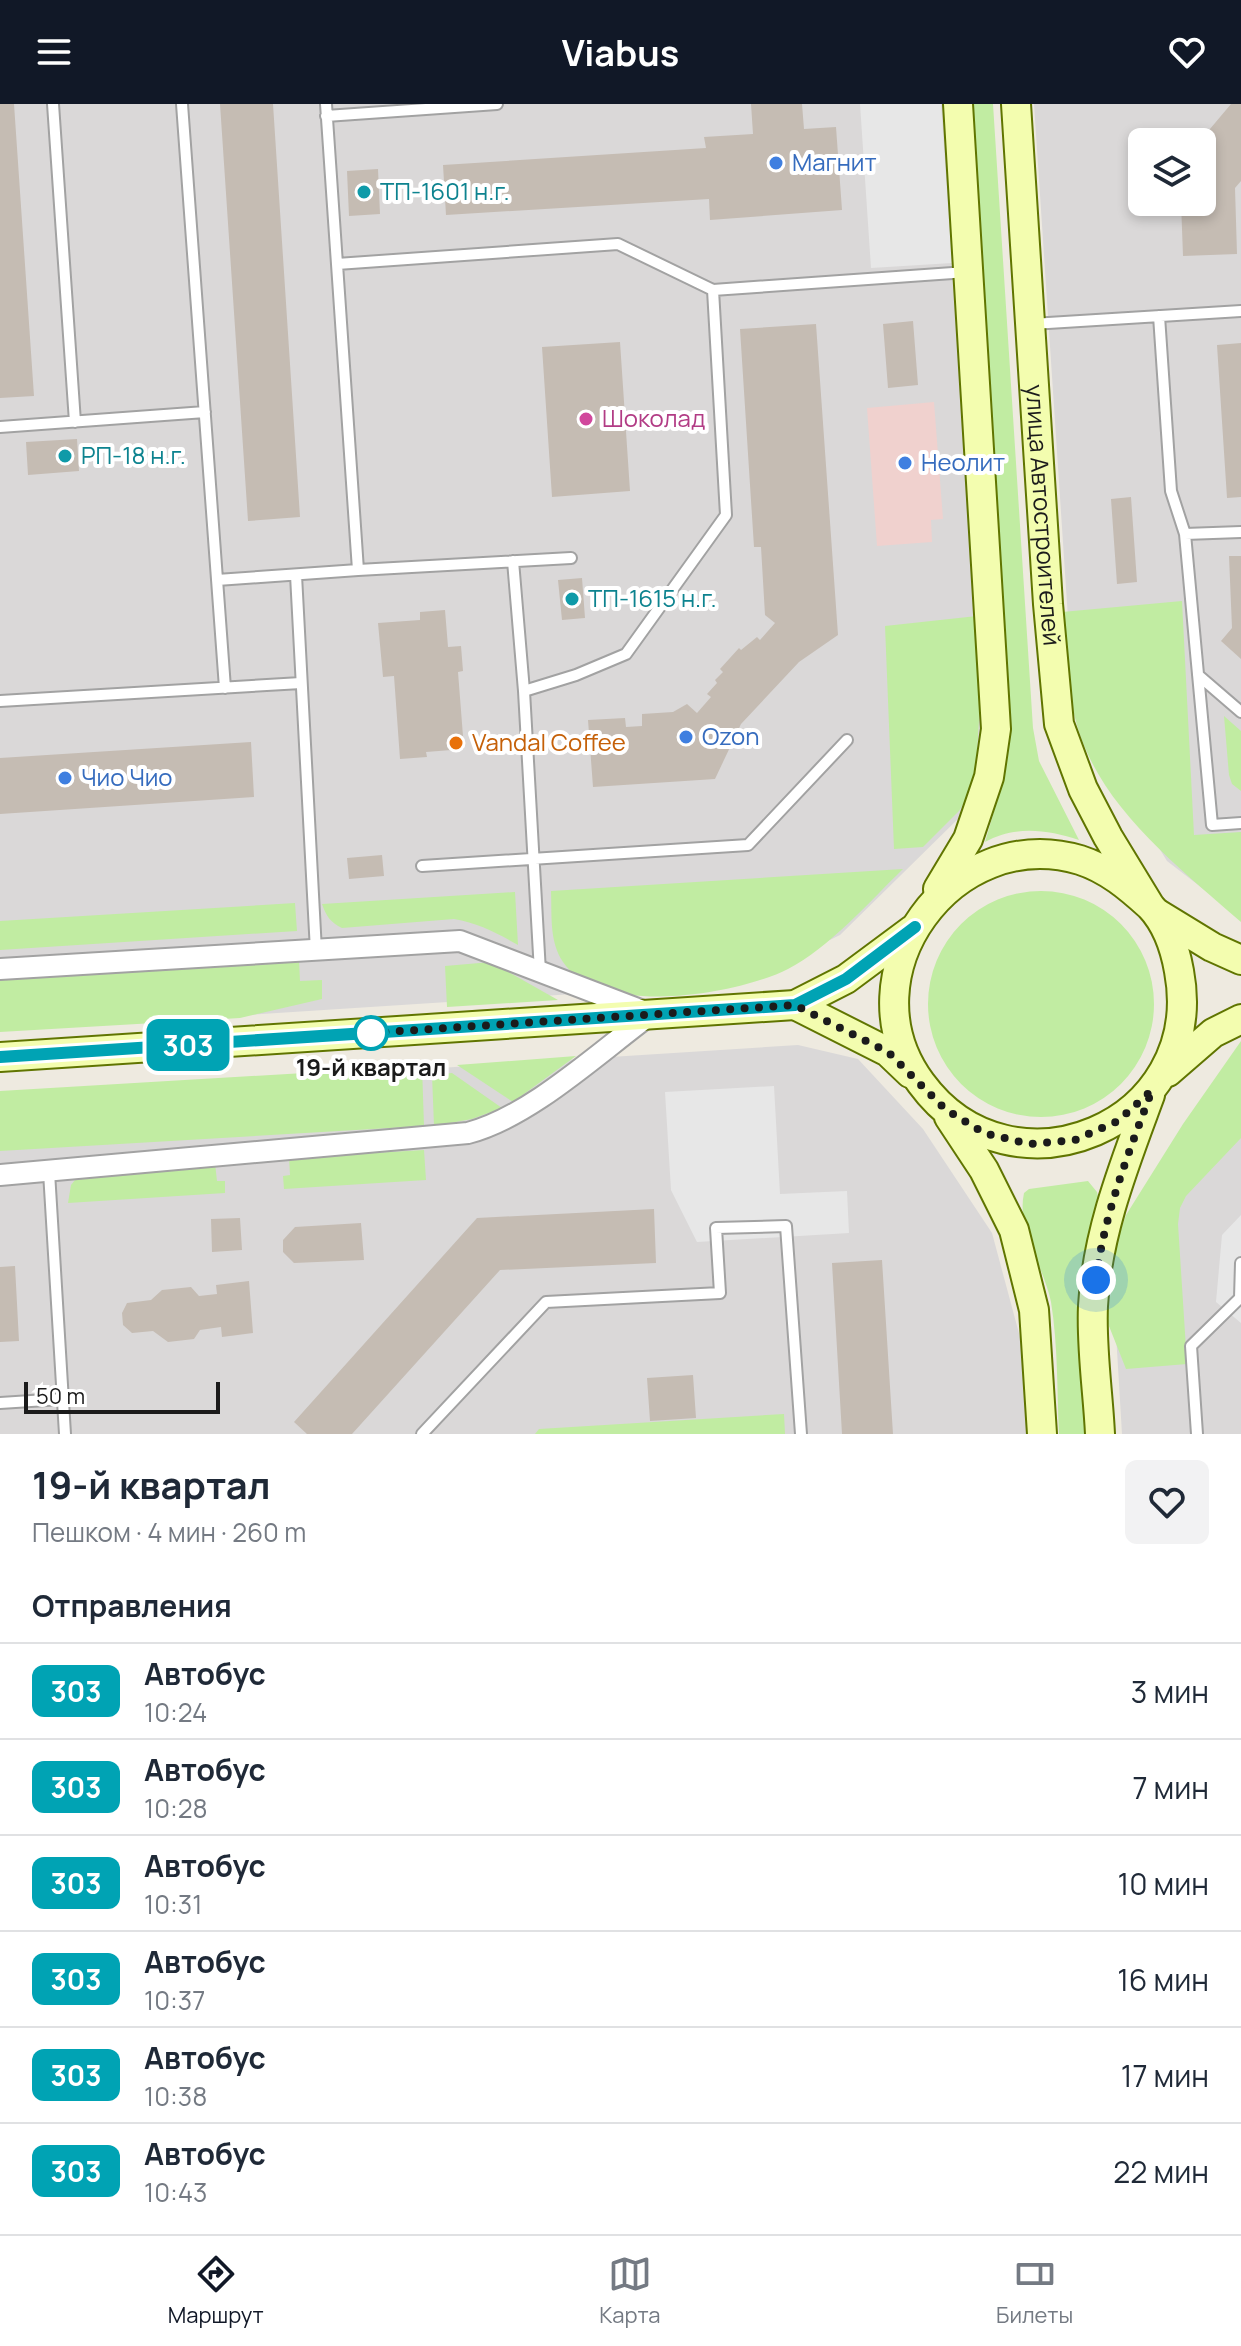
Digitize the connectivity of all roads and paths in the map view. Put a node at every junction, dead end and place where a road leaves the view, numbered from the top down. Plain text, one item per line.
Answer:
1 (53, 104) edge
2 (182, 104) edge
3 (326, 104) edge
4 (497, 104) edge
5 (958, 104) edge
6 (1016, 104) edge
7 (326, 116) junction
8 (337, 264) junction
9 (969, 272) junction
10 (713, 290) junction
11 (1241, 311) edge
12 (1159, 316) junction
13 (1030, 324) junction
14 (205, 412) junction
15 (75, 422) junction
16 (0, 427) edge
17 (1241, 532) edge
18 (1185, 534) junction
19 (571, 558) dead end
20 (513, 561) junction
21 (358, 570) junction
22 (296, 575) junction
23 (217, 580) junction
24 (1198, 675) junction
25 (301, 683) junction
26 (225, 688) junction
27 (524, 691) junction
28 (0, 701) edge
29 (1241, 712) edge
30 (847, 740) dead end
31 (1241, 823) edge
32 (532, 859) junction
33 (422, 866) dead end
34 (1154, 910) junction
35 (920, 918) junction
36 (316, 951) junction
37 (1241, 960) edge
38 (0, 969) edge
39 (541, 974) junction
40 (795, 1005) junction
41 (651, 1014) junction
42 (1241, 1019) edge
43 (0, 1057) edge
44 (920, 1082) junction
45 (1157, 1084) junction
46 (945, 1109) junction
47 (49, 1172) junction
48 (0, 1175) edge
49 (1241, 1263) edge
50 (62, 1399) junction
51 (0, 1403) edge
52 (65, 1434) edge
53 (422, 1434) edge
54 (801, 1434) edge
55 (1042, 1434) edge
56 (1100, 1434) edge
57 (1197, 1434) edge

1 - 15 lane
2 - 14 lane
3 - 7 lane
4 - 7 lane
5 - 9 main road
6 - 13 main road, улица Автостроителей
7 - 8 lane
8 - 10 lane
8 - 21 lane
9 - 10 lane
9 - 35 main road
10 - 27 lane
11 - 12 lane
12 - 13 lane
12 - 18 lane
13 - 34 main road, улица Автостроителей
14 - 15 lane
14 - 23 lane
15 - 16 lane
17 - 18 lane
18 - 24 lane
19 - 20 lane
20 - 21 lane
20 - 27 lane
21 - 22 lane
22 - 23 lane
22 - 25 lane
23 - 26 lane
24 - 29 lane
24 - 31 lane
25 - 26 lane
25 - 36 lane
26 - 28 lane
27 - 32 lane
30 - 32 lane
32 - 33 lane
32 - 39 lane
34 - 35 main road
34 - 37 main road
34 - 45 main road, улица Автостроителей
35 - 40 main road
35 - 44 main road
36 - 38 street
36 - 39 street
39 - 41 street
40 - 41 main road
40 - 44 main road
41 - 43 main road
41 - 47 street
42 - 45 main road
44 - 46 main road
45 - 46 main road
45 - 56 main road
46 - 55 main road
47 - 48 street
47 - 50 lane
49 - 57 lane
50 - 51 lane
50 - 52 lane
53 - 54 lane

